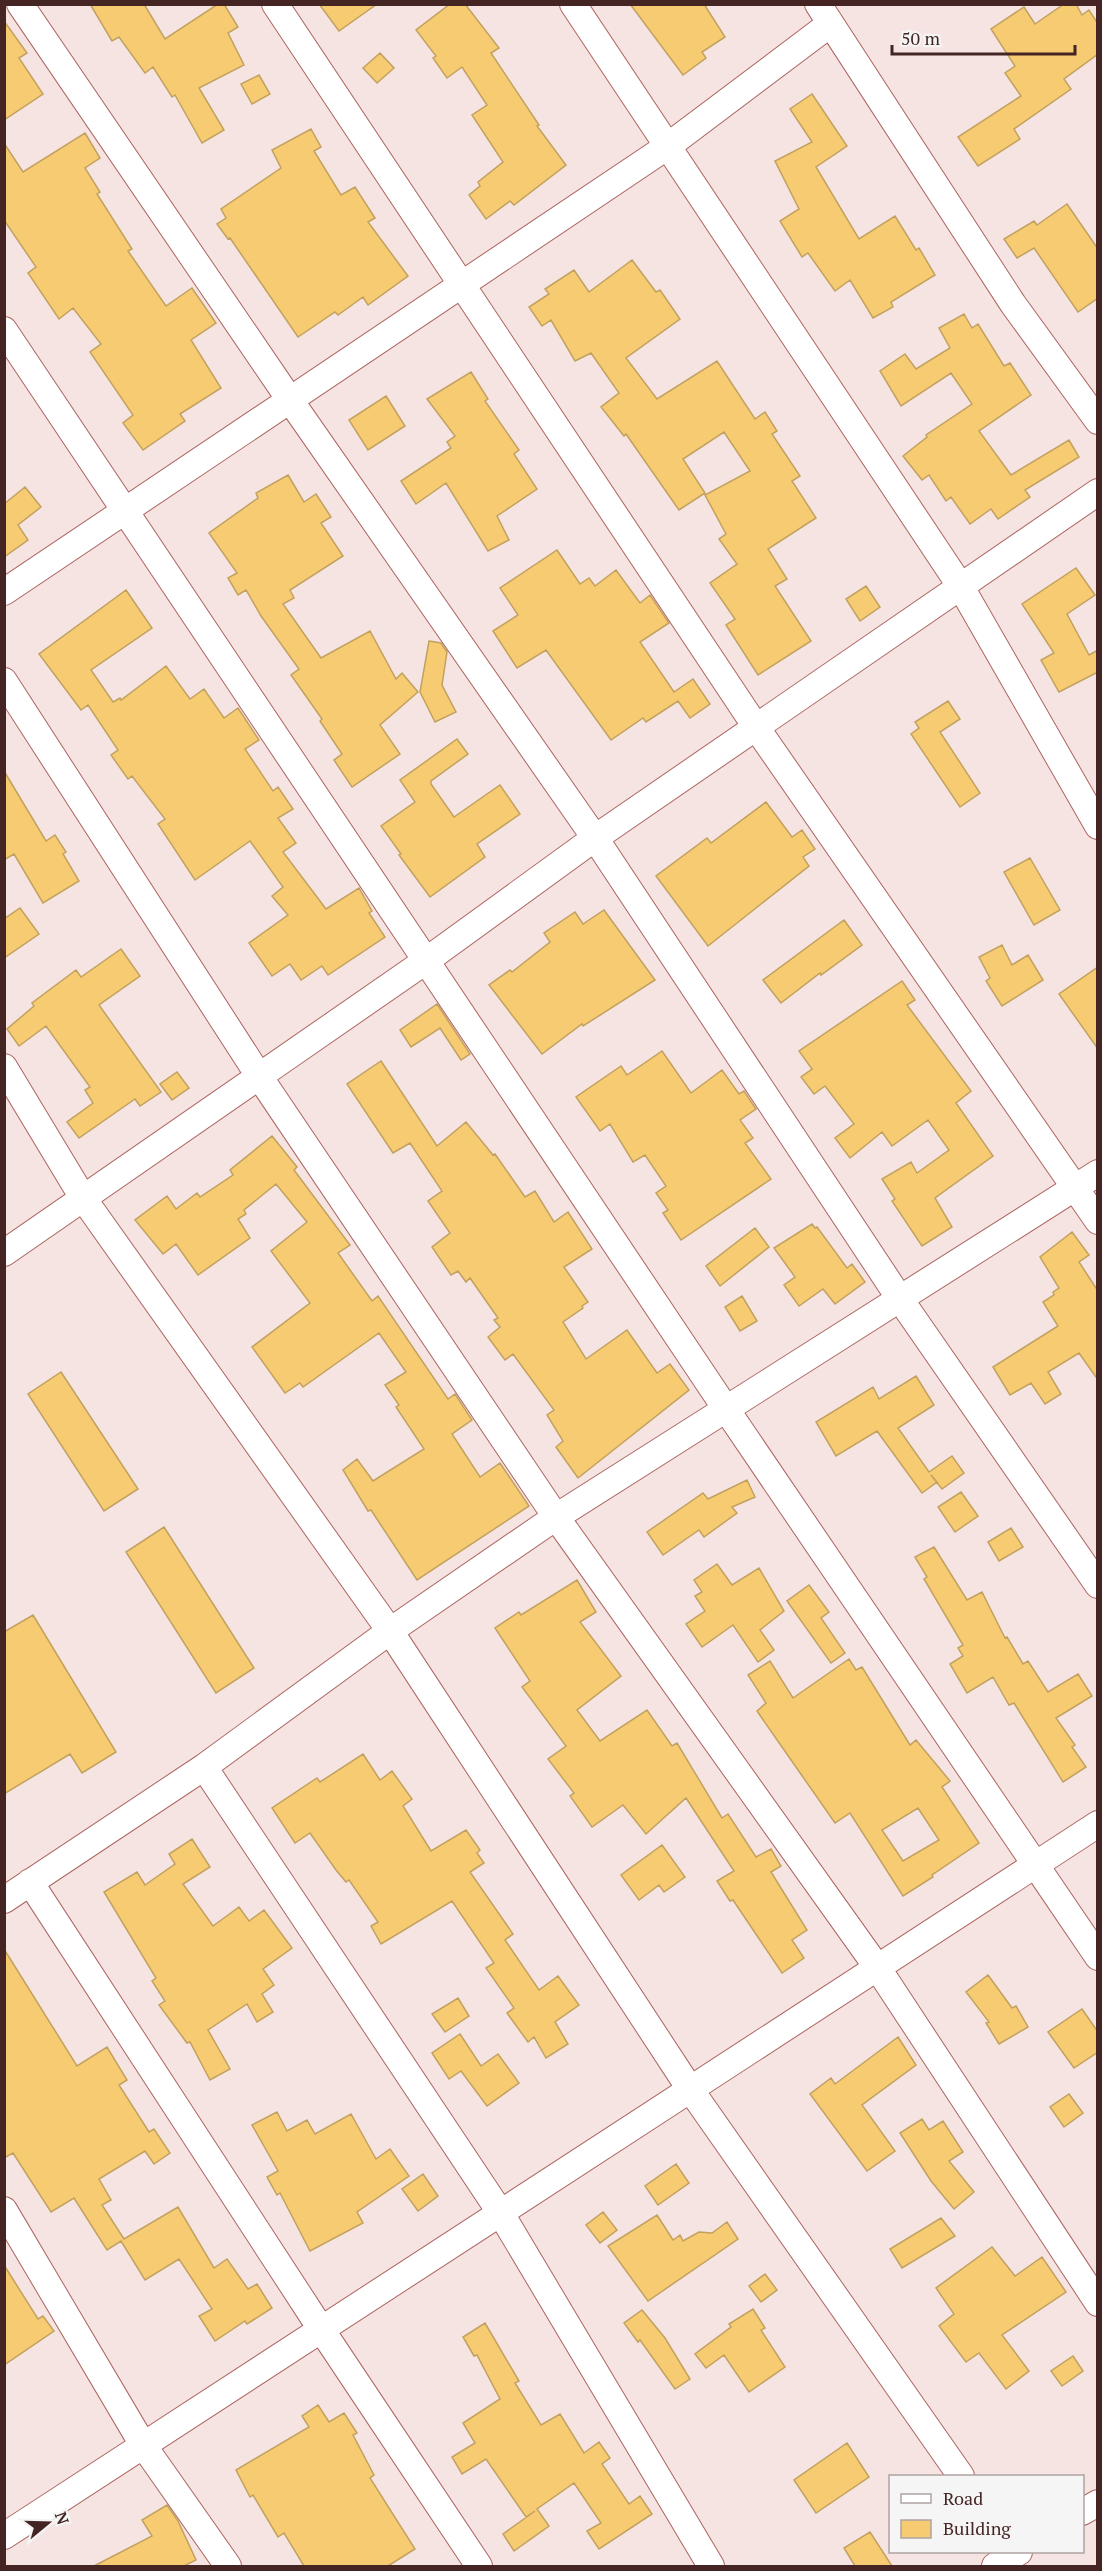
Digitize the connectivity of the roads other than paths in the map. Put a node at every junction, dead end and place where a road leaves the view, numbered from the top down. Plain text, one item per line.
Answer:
1 (20, 4) edge
2 (275, 4) edge
3 (573, 4) edge
4 (824, 14) edge
5 (668, 146) junction
6 (462, 285) junction
7 (4, 330) edge
8 (290, 400) junction
9 (1098, 421) edge
10 (1098, 492) edge
11 (125, 511) junction
12 (961, 587) junction
13 (4, 592) edge
14 (4, 681) edge
15 (756, 727) junction
16 (1098, 826) edge
17 (594, 838) junction
18 (427, 960) junction
19 (4, 1067) edge
20 (259, 1076) junction
21 (1098, 1173) edge
22 (1075, 1188) junction
23 (83, 1198) junction
24 (1098, 1221) edge
25 (4, 1253) edge
26 (900, 1299) junction
27 (726, 1409) junction
28 (556, 1517) junction
29 (1098, 1585) edge
30 (390, 1631) junction
31 (204, 1767) junction
32 (1098, 1824) edge
33 (1034, 1865) junction
34 (30, 1882) junction
35 (4, 1900) edge
36 (1098, 1957) edge
37 (877, 1967) junction
38 (690, 2089) junction
39 (4, 2210) edge
40 (500, 2212) junction
41 (1098, 2303) edge
42 (321, 2329) junction
43 (143, 2445) junction
44 (959, 2475) edge
45 (1098, 2503) edge
46 (1084, 2511) edge
47 (4, 2536) edge
48 (228, 2566) edge
49 (479, 2566) edge
50 (711, 2566) edge

1 - 8 street
2 - 6 street
3 - 5 street
4 - 5 street
4 - 9 street
5 - 6 street
5 - 12 street
6 - 8 street
6 - 15 street
7 - 11 street
8 - 11 street
8 - 17 street
10 - 12 street
11 - 13 street
11 - 18 street
12 - 15 street
12 - 16 street
14 - 20 street
15 - 17 street
15 - 22 street
17 - 18 street
17 - 26 street
18 - 20 street
18 - 27 street
19 - 23 street
20 - 23 street
20 - 28 street
21 - 22 street
22 - 24 street
22 - 26 street
23 - 25 street
23 - 30 street
26 - 27 street
26 - 29 street
27 - 28 street
27 - 33 street
28 - 30 street
28 - 37 street
30 - 31 street
30 - 38 street
31 - 34 street
31 - 40 street
32 - 33 street
33 - 36 street
33 - 37 street
34 - 35 street
34 - 42 street
37 - 38 street
37 - 41 street
38 - 40 street
38 - 44 street
39 - 43 street
40 - 42 street
40 - 50 street
42 - 43 street
42 - 49 street
43 - 47 street
43 - 48 street
45 - 46 street

